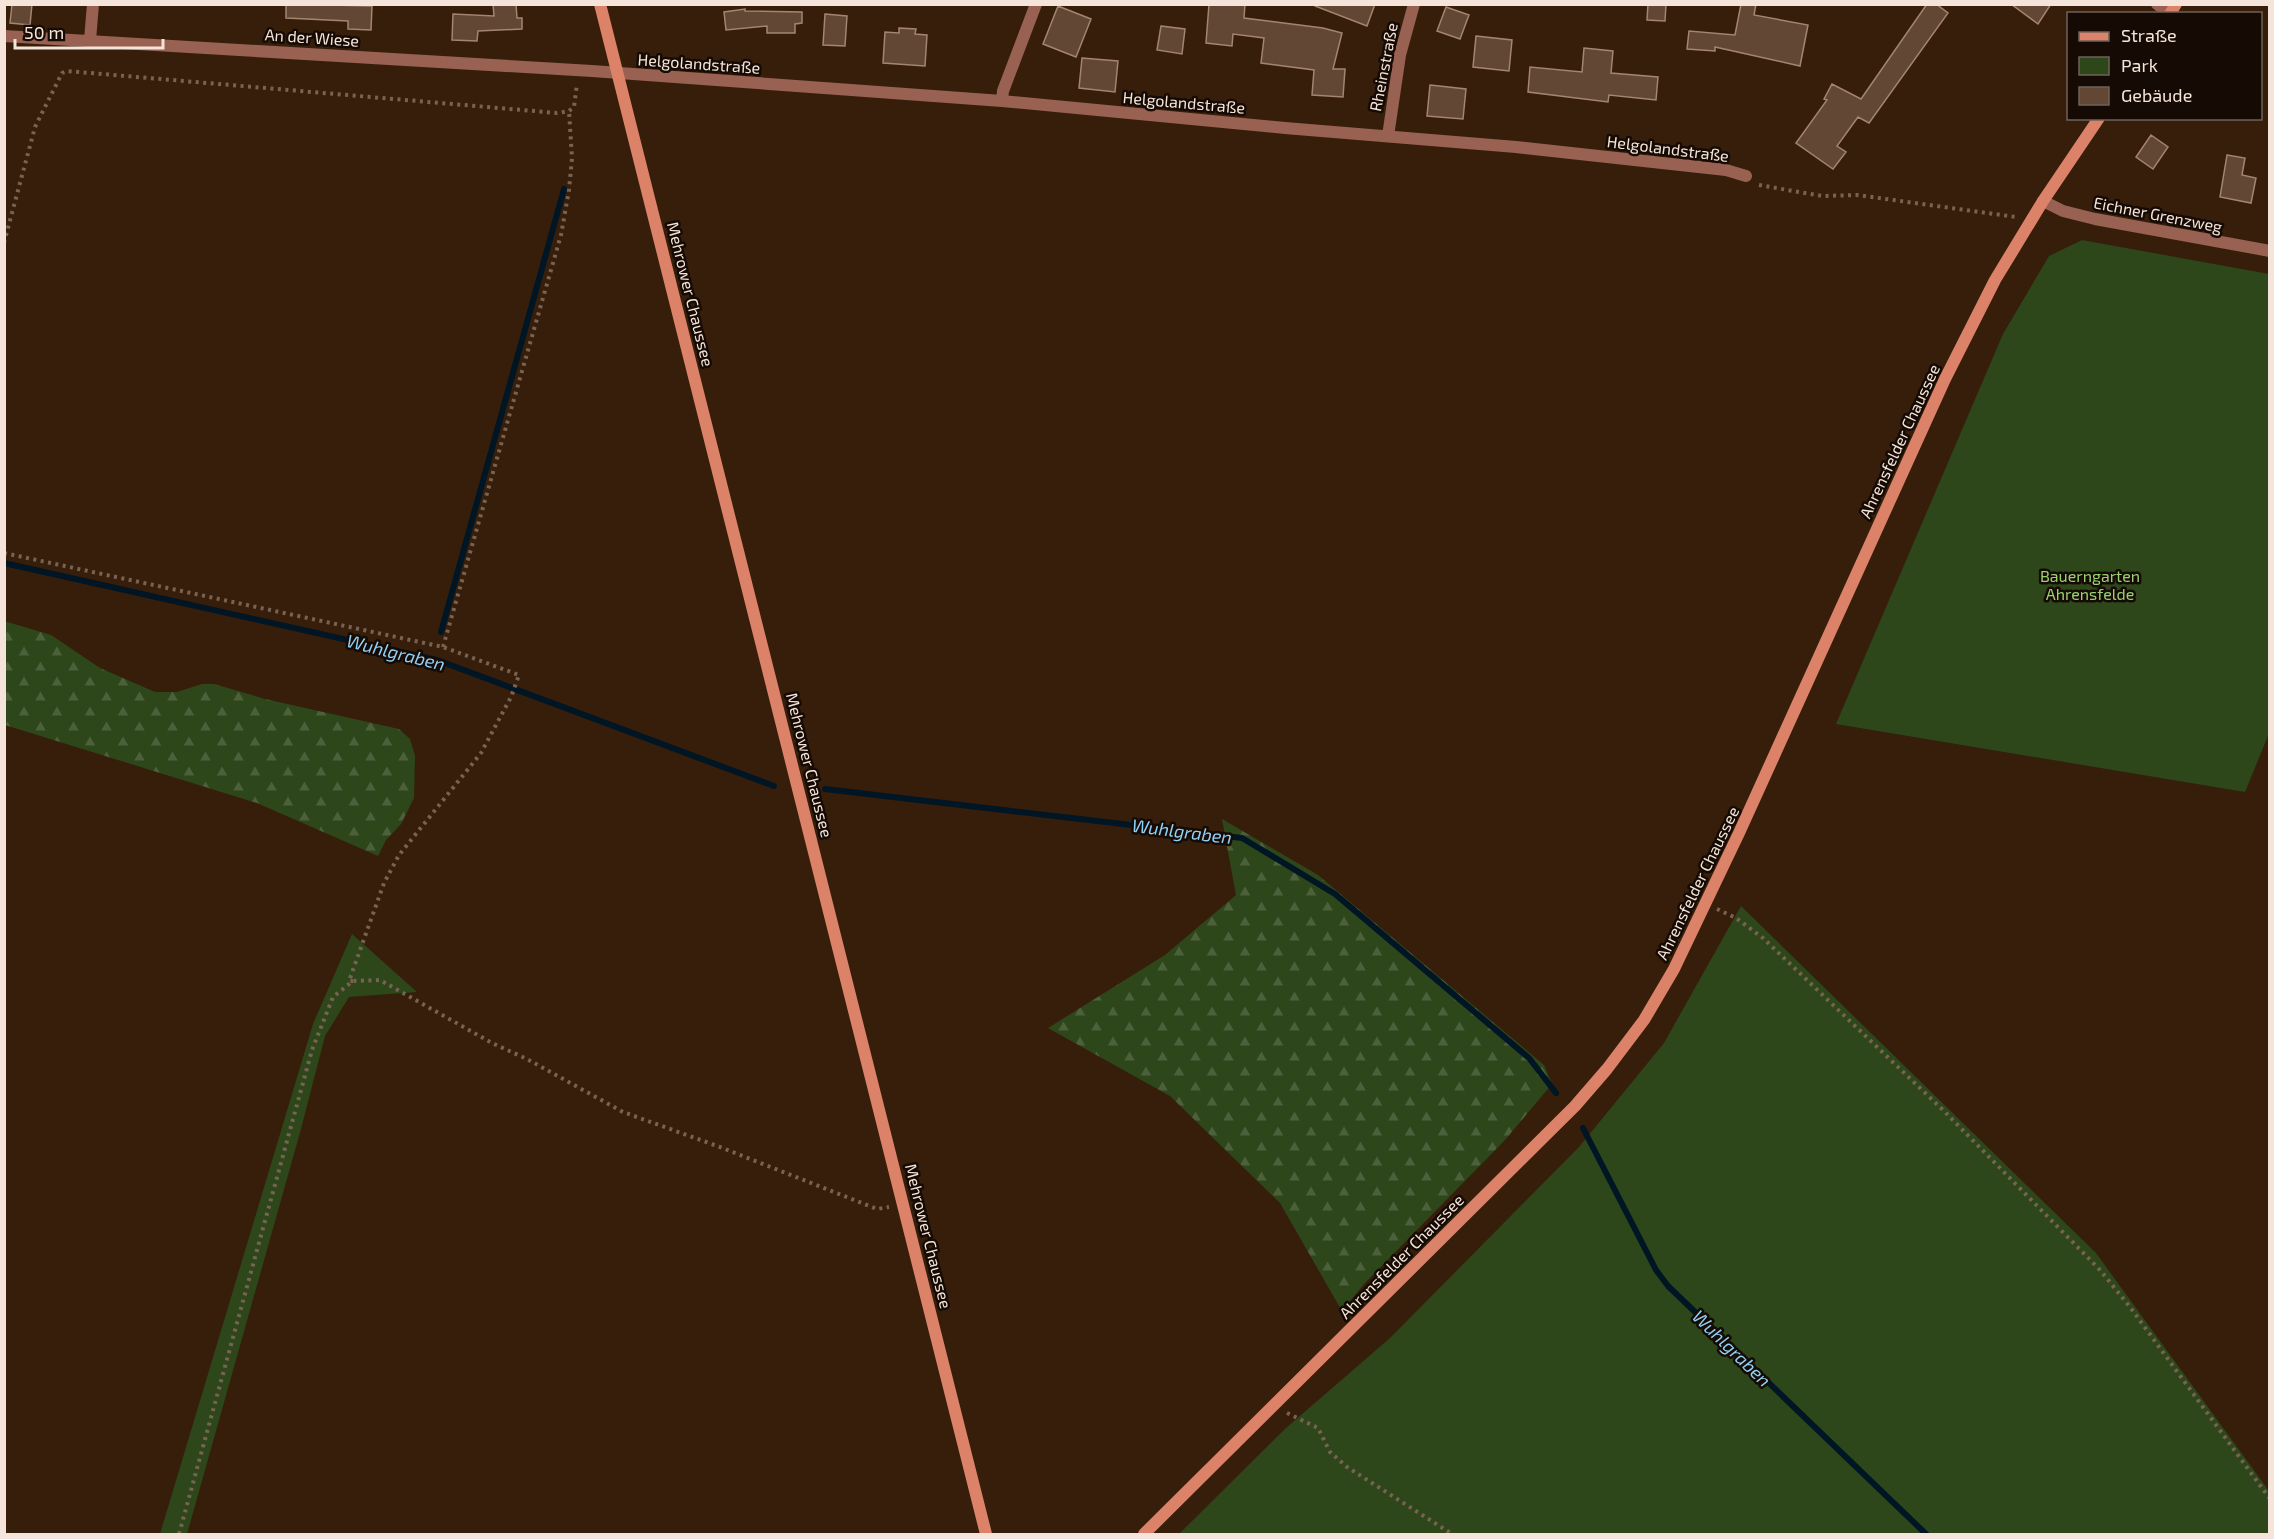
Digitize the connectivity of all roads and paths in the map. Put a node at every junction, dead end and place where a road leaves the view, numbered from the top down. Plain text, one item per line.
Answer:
1 (93, 4) edge
2 (600, 4) edge
3 (1036, 4) edge
4 (1414, 4) edge
5 (4, 36) edge
6 (90, 40) junction
7 (579, 71) junction
8 (618, 73) junction
9 (1002, 102) junction
10 (569, 111) junction
11 (2098, 120) edge
12 (1388, 136) junction
13 (1746, 176) joint
14 (2043, 201) junction
15 (2031, 220) junction
16 (4, 243) edge
17 (2270, 251) edge
18 (4, 553) edge
19 (443, 647) junction
20 (1706, 904) junction
21 (353, 981) junction
22 (904, 1205) junction
23 (1275, 1405) junction
24 (2270, 1499) edge
25 (179, 1534) edge
26 (986, 1534) edge
27 (1144, 1534) edge
28 (1452, 1534) edge

1 - 6 street
2 - 8 main road, Mehrower Chaussee
3 - 9 street
4 - 12 street, Rheinstraße
5 - 6 street, An der Wiese
6 - 7 street, An der Wiese
7 - 8 street, An der Wiese
7 - 10 path
8 - 9 street, Helgolandstraße
8 - 22 main road, Mehrower Chaussee
9 - 12 street, Helgolandstraße
10 - 16 path
10 - 19 path
11 - 14 main road, Ahrensfelder Chaussee
12 - 13 street, Helgolandstraße
13 - 15 path
14 - 15 main road, Ahrensfelder Chaussee
14 - 17 street, Eichner Grenzweg
15 - 20 main road, Ahrensfelder Chaussee
18 - 19 path
19 - 21 path
20 - 23 main road, Ahrensfelder Chaussee
20 - 24 path
21 - 22 path
21 - 25 path
22 - 26 main road, Mehrower Chaussee
23 - 27 main road, Ahrensfelder Chaussee
23 - 28 path

